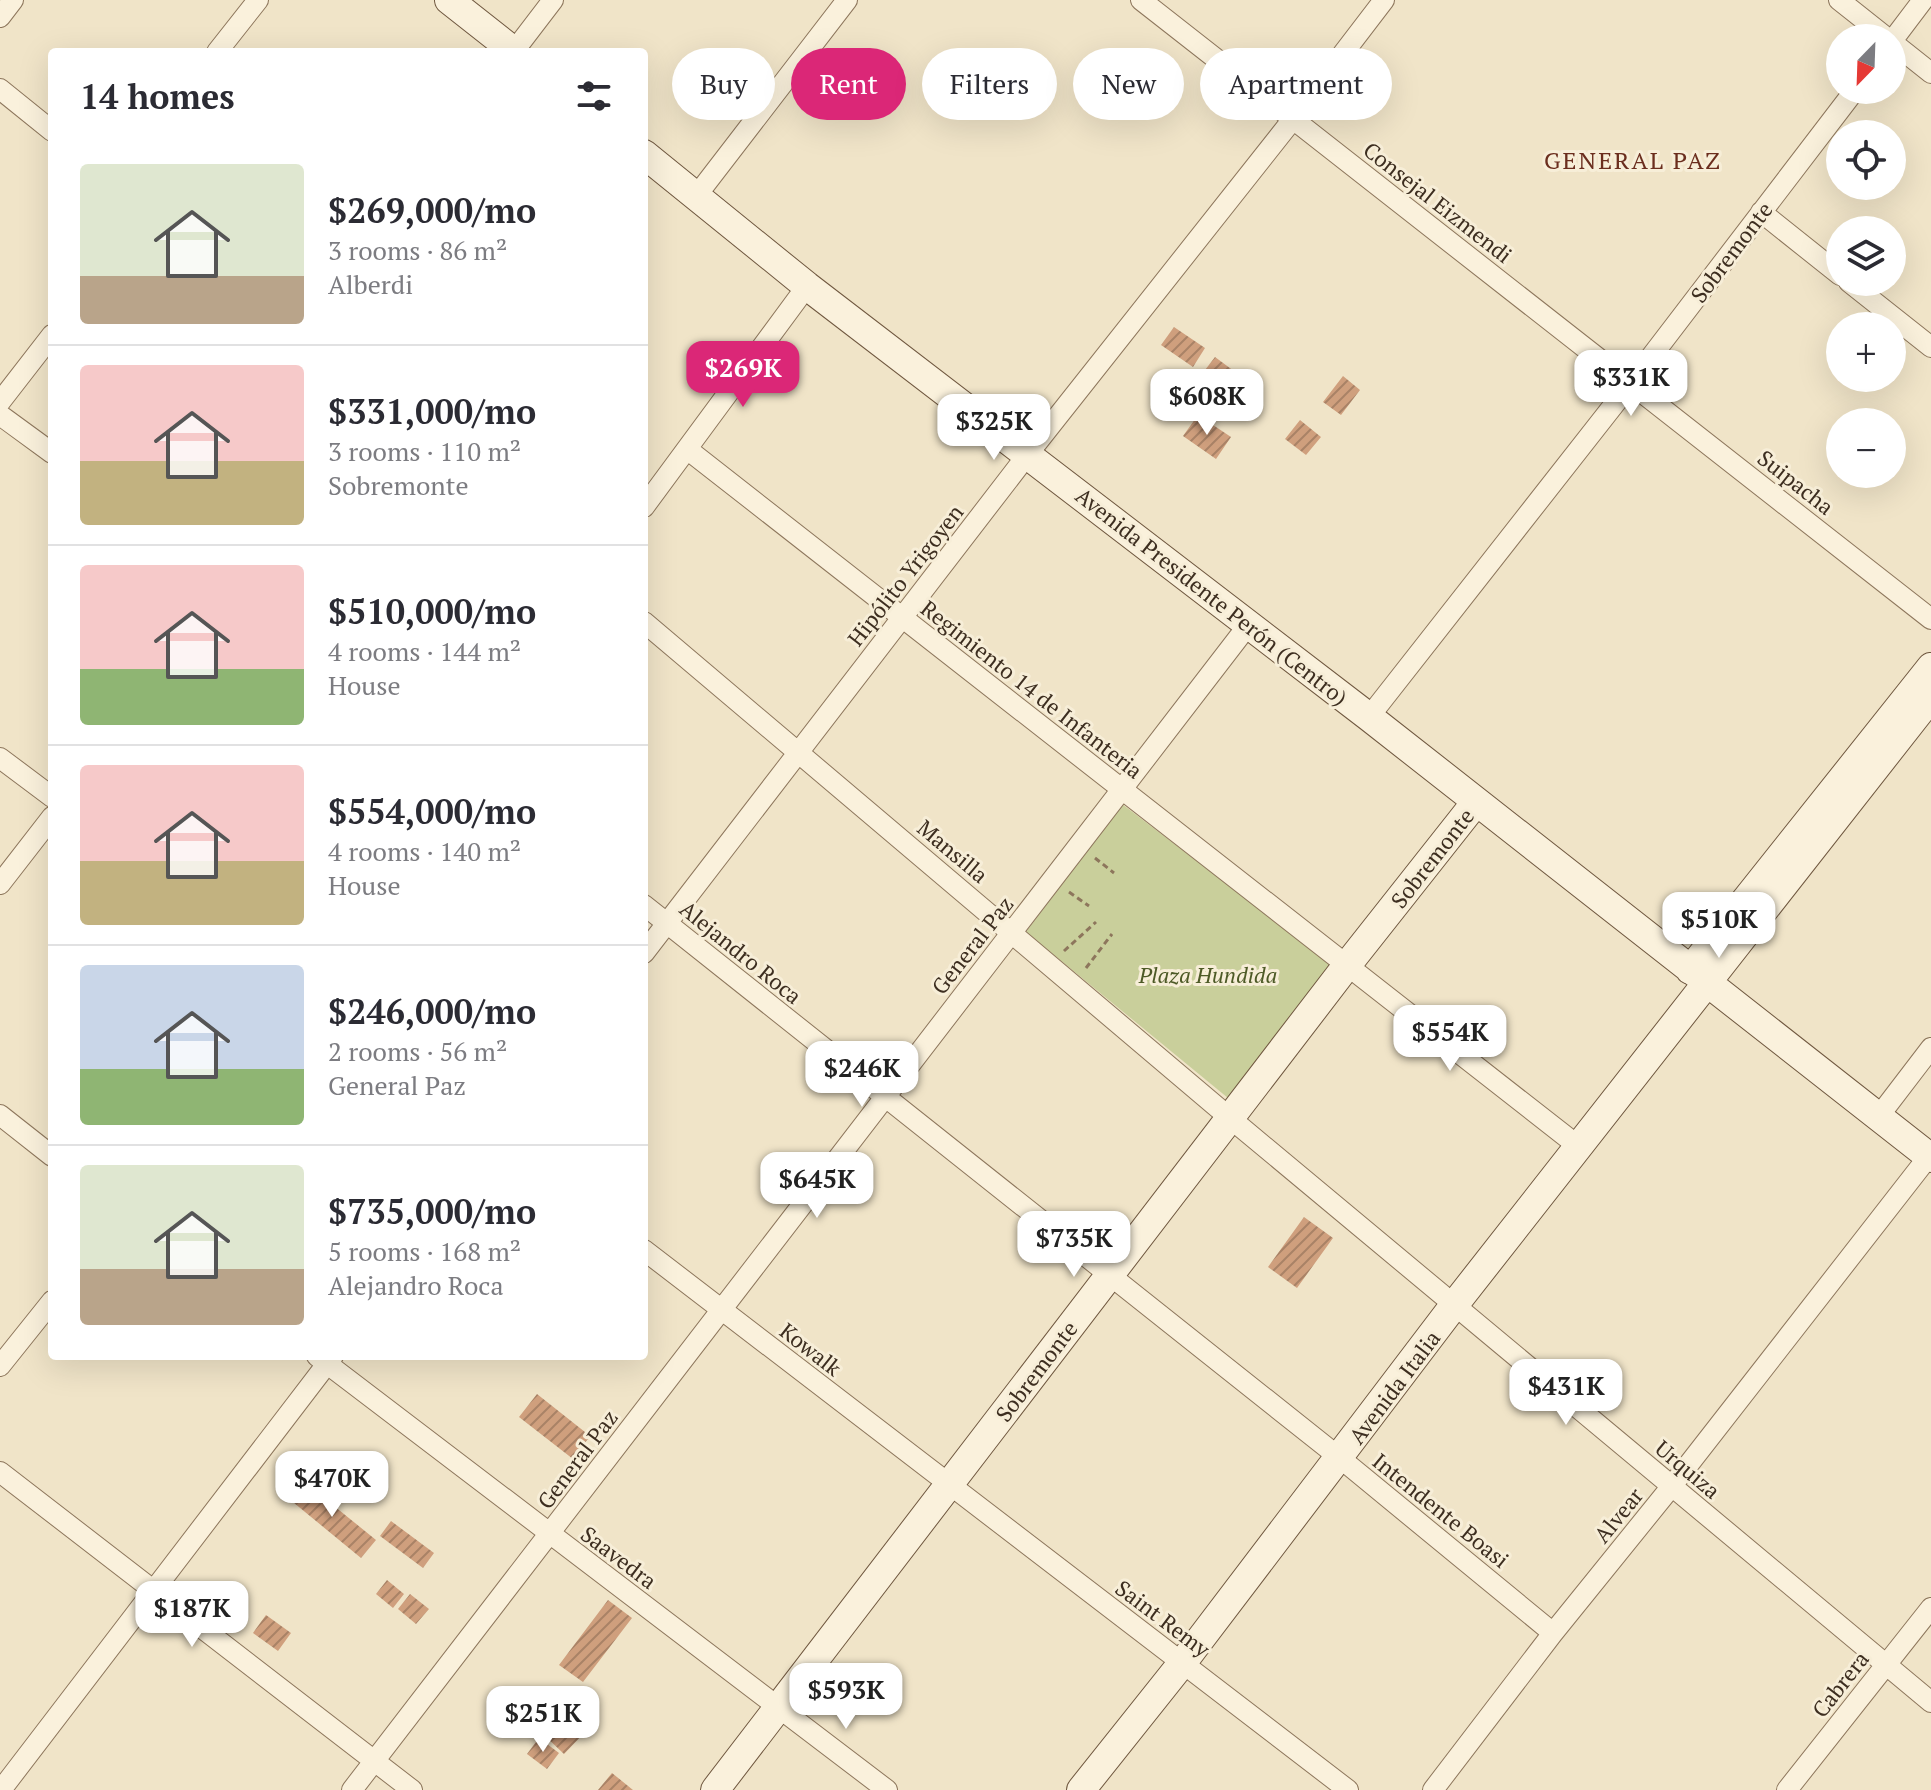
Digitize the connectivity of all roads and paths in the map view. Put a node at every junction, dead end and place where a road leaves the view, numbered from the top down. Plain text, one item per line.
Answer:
1 (13, 0) edge
2 (258, 0) edge
3 (449, 0) edge
4 (553, 0) edge
5 (847, 0) edge
6 (1141, 0) edge
7 (1384, 0) edge
8 (1839, 0) edge
9 (1923, 0) edge
10 (0, 17) edge
11 (1869, 24) edge
12 (1905, 24) edge
13 (220, 48) edge
14 (509, 48) edge
15 (517, 48) edge
16 (1202, 48) edge
17 (1347, 48) edge
18 (1906, 53) edge
19 (1931, 73) edge
20 (1, 91) edge
21 (1844, 104) edge
22 (1292, 120) edge
23 (1294, 120) edge
24 (48, 128) edge
25 (648, 157) edge
26 (697, 195) junction
27 (1761, 212) junction
28 (1826, 264) edge
29 (807, 286) junction
30 (1867, 296) edge
31 (48, 340) edge
32 (1931, 347) edge
33 (1631, 383) junction
34 (0, 402) edge
35 (0, 415) edge
36 (687, 449) junction
37 (48, 450) edge
38 (1028, 454) junction
39 (648, 502) edge
40 (903, 617) junction
41 (1931, 619) edge
42 (1249, 624) junction
43 (648, 625) edge
44 (1931, 667) edge
45 (1931, 697) edge
46 (1369, 717) junction
47 (798, 752) junction
48 (0, 758) edge
49 (1121, 790) junction
50 (48, 794) edge
51 (1476, 802) junction
52 (48, 822) edge
53 (1095, 858) dead end
54 (1114, 873) dead end
55 (0, 884) edge
56 (1069, 891) dead end
57 (1089, 906) dead end
58 (648, 908) edge
59 (1096, 922) dead end
60 (667, 924) junction
61 (1012, 932) junction
62 (1112, 934) dead end
63 (648, 948) edge
64 (1064, 951) dead end
65 (1348, 964) junction
66 (1086, 968) dead end
67 (1698, 977) junction
68 (1931, 1048) edge
69 (883, 1097) junction
70 (0, 1115) edge
71 (1879, 1116) junction
72 (1230, 1118) junction
73 (1578, 1146) junction
74 (48, 1153) edge
75 (1930, 1157) edge
76 (648, 1253) edge
77 (1109, 1276) junction
78 (1455, 1304) junction
79 (48, 1306) edge
80 (721, 1309) junction
81 (325, 1360) edge
82 (327, 1360) edge
83 (0, 1366) edge
84 (1340, 1458) junction
85 (0, 1472) edge
86 (949, 1486) junction
87 (1671, 1487) junction
88 (551, 1534) junction
89 (154, 1592) junction
90 (1931, 1608) edge
91 (1553, 1633) junction
92 (1183, 1662) junction
93 (1886, 1664) junction
94 (1931, 1702) edge
95 (778, 1708) junction
96 (374, 1762) junction
97 (1, 1790) edge
98 (352, 1790) edge
99 (412, 1790) edge
100 (715, 1790) edge
101 (887, 1790) edge
102 (1081, 1790) edge
103 (1348, 1790) edge
104 (1433, 1790) edge
105 (1787, 1790) edge

1 - 10 street
2 - 13 street
3 - 14 main road
4 - 15 street
5 - 26 street
6 - 16 street, Consejal Eizmendi
7 - 17 street, Hipólito Yrigoyen
8 - 11 street
9 - 12 street
18 - 19 street
20 - 24 street
21 - 27 street, Sobremonte
22 - 38 street, Hipólito Yrigoyen
23 - 33 street, Consejal Eizmendi
25 - 26 main road, Avenida Presidente Perón (Centro)
26 - 29 main road, Avenida Presidente Perón (Centro)
27 - 28 street
27 - 33 street, Sobremonte
29 - 36 street
29 - 38 main road, Avenida Presidente Perón (Centro)
30 - 32 street
31 - 34 street
33 - 41 street, Suipacha
33 - 46 street, Sobremonte
35 - 37 street
36 - 39 street
36 - 40 street, Regimiento 14 de Infanteria
38 - 40 street, Hipólito Yrigoyen
38 - 42 main road, Avenida Presidente Perón (Centro)
40 - 47 street, Hipólito Yrigoyen
40 - 49 street, Regimiento 14 de Infanteria
42 - 46 main road, Avenida Presidente Perón (Centro)
42 - 49 street, General Paz
43 - 47 street, Mansilla
44 - 67 main road
45 - 67 main road
46 - 51 main road, Avenida Presidente Perón (Centro)
47 - 60 street, Hipólito Yrigoyen
47 - 61 street, Mansilla
48 - 50 street
49 - 61 street, General Paz
49 - 65 street, Regimiento 14 de Infanteria
51 - 65 main road, Sobremonte
51 - 67 main road, Avenida Presidente Perón (Centro)
52 - 55 street
53 - 54 path
56 - 57 path
58 - 60 street, Alejandro Roca
59 - 64 path
60 - 63 street, Hipólito Yrigoyen
60 - 69 street, Alejandro Roca
61 - 69 street, General Paz
61 - 72 street, Mansilla
62 - 66 path
65 - 72 main road, Sobremonte
65 - 73 street, Regimiento 14 de Infanteria
67 - 71 main road, Avenida Presidente Perón (Centro)
67 - 73 main road, Avenida Italia
68 - 71 street
69 - 77 street, Alejandro Roca
69 - 80 street, General Paz
70 - 74 street
71 - 75 main road, Avenida Presidente Perón (Centro)
72 - 77 main road, Sobremonte
72 - 78 street, Urquiza
73 - 78 main road, Avenida Italia
75 - 87 street, Alvear
76 - 80 street, Kowalk
77 - 84 street, Intendente Boasi
77 - 86 main road, Sobremonte
78 - 84 main road, Avenida Italia
78 - 87 street, Urquiza
79 - 83 street
80 - 86 street, Kowalk
80 - 88 street, General Paz
81 - 89 street
82 - 88 street, Saavedra
84 - 91 street, Intendente Boasi
84 - 92 main road, Avenida Italia
85 - 89 street
86 - 92 street, Saint Remy
86 - 95 main road, Sobremonte
87 - 91 street, Alvear
87 - 93 street, Urquiza
88 - 95 street, Saavedra
88 - 96 street, General Paz
89 - 96 street
89 - 97 street
90 - 93 street, Cabrera
91 - 104 street, Alvear
92 - 102 main road, Avenida Italia
92 - 103 street, Saint Remy
93 - 94 street, Urquiza
93 - 105 street, Cabrera
95 - 100 main road, Sobremonte
95 - 101 street, Saavedra
96 - 98 street, General Paz
96 - 99 street

